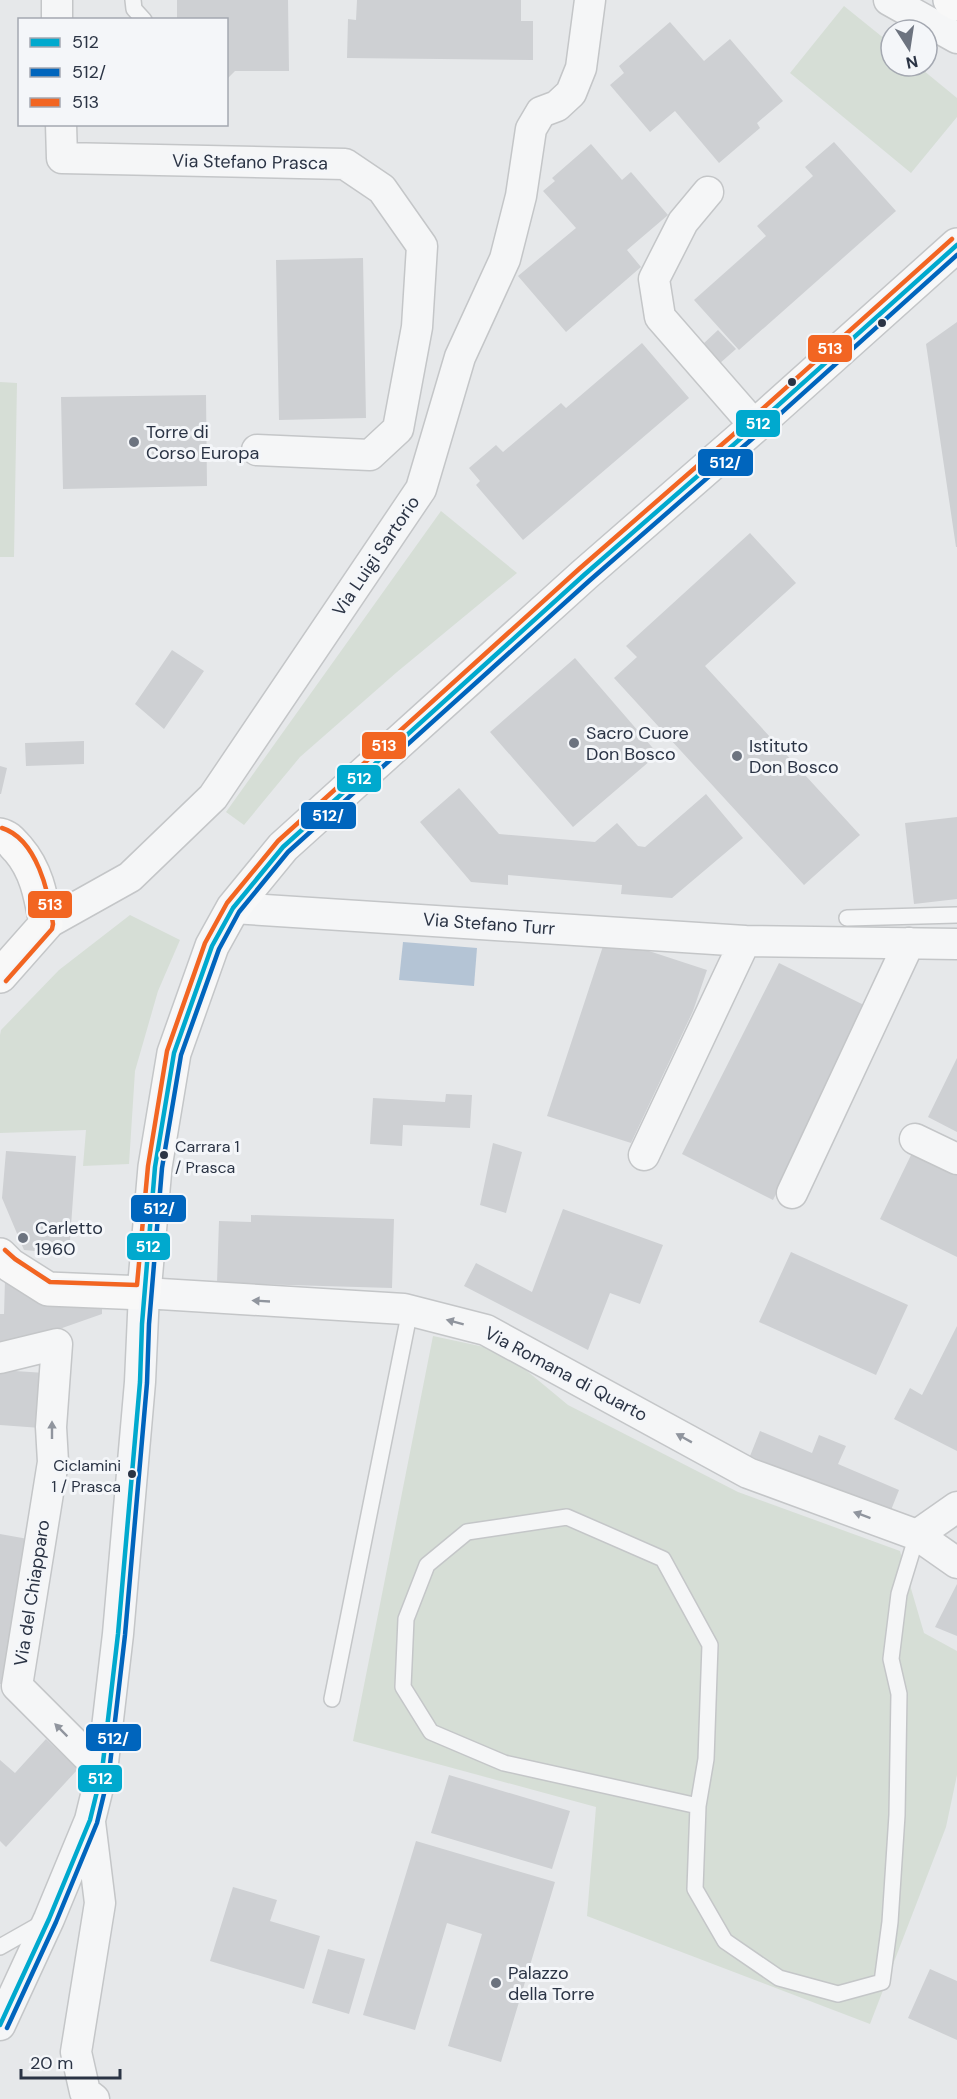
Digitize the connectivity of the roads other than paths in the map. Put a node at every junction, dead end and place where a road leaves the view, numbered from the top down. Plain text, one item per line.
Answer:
1 (57, 0) edge
2 (133, 0) edge
3 (590, 0) edge
4 (889, 0) edge
5 (950, 0) edge
6 (957, 4) edge
7 (57, 18) edge
8 (142, 18) edge
9 (957, 38) edge
10 (60, 126) edge
11 (708, 192) dead end
12 (957, 245) edge
13 (755, 426) junction
14 (257, 450) dead end
15 (0, 835) edge
16 (233, 908) junction
17 (957, 915) edge
18 (848, 918) dead end
19 (46, 924) junction
20 (745, 941) junction
21 (909, 943) junction
22 (957, 944) edge
23 (0, 976) edge
24 (915, 1139) dead end
25 (644, 1155) dead end
26 (957, 1159) edge
27 (792, 1192) dead end
28 (0, 1254) edge
29 (144, 1293) junction
30 (410, 1310) junction
31 (0, 1358) edge
32 (957, 1507) edge
33 (917, 1535) junction
34 (957, 1563) edge
35 (332, 1699) dead end
36 (102, 1771) junction
37 (698, 1806) junction
38 (90, 1820) junction
39 (49, 1919) junction
40 (0, 1947) edge
41 (1, 2031) edge
42 (87, 2097) edge

1 - 7 street
2 - 8 lane
3 - 19 street, Via Luigi Sartorio
4 - 9 street
5 - 6 street
10 - 14 street, Via Stefano Prasca
11 - 13 street
12 - 13 street
13 - 16 street
15 - 19 street
16 - 20 street, Via Stefano Turr
16 - 29 street
17 - 18 lane
19 - 23 street
20 - 21 street, Via Stefano Turr
20 - 25 street
21 - 22 street, Via Stefano Turr
21 - 27 street
24 - 26 street
28 - 29 street
30 -> 29 street, Via Romana di Quarto
29 - 36 street
33 -> 30 street, Via Romana di Quarto
30 - 35 lane
36 -> 31 street, Via del Chiapparo
32 - 33 street
33 - 34 street, Via Romana di Quarto
33 - 37 lane
36 - 38 street
37 - 37 lane
38 - 39 street
38 - 42 street
39 - 40 lane
39 - 41 street

